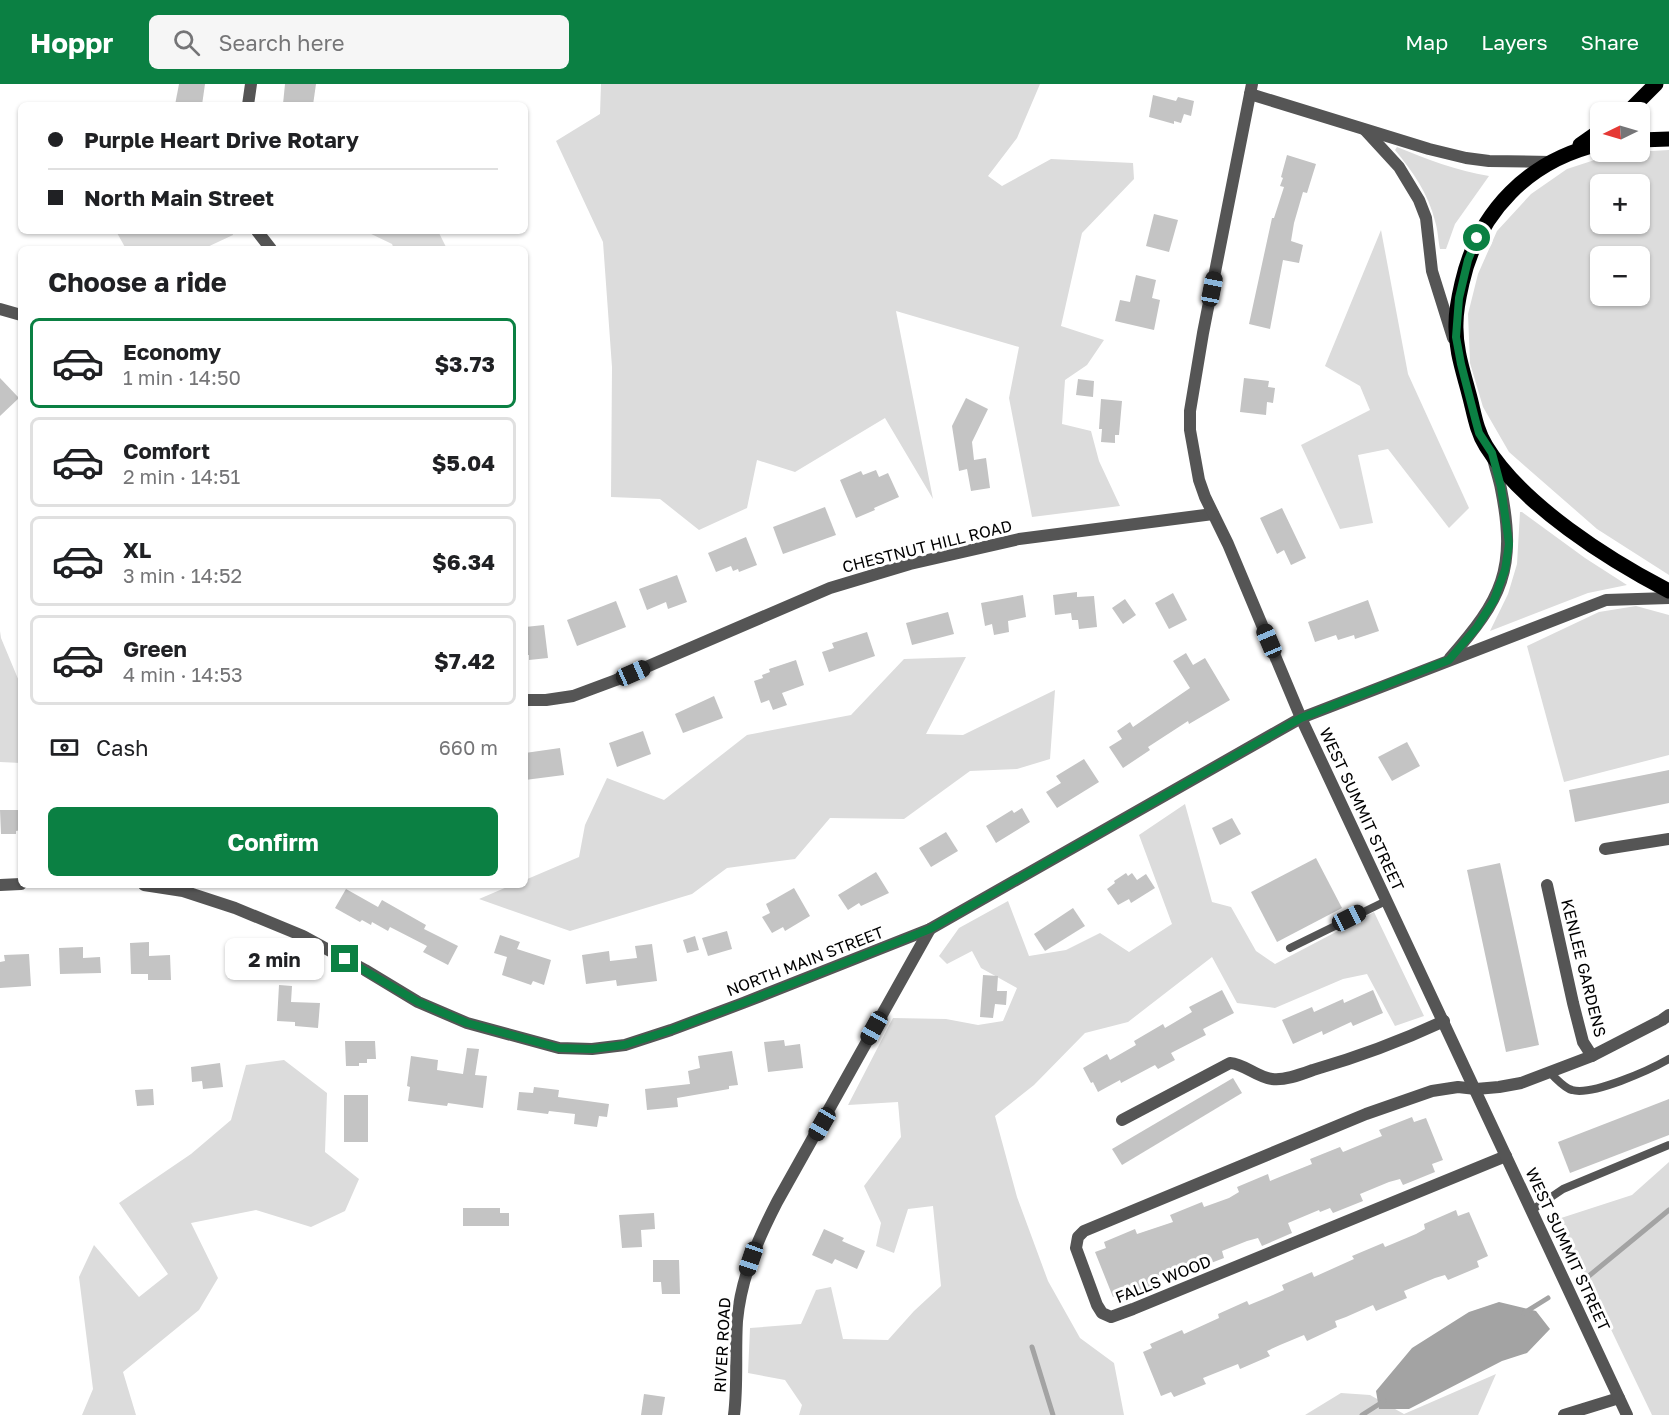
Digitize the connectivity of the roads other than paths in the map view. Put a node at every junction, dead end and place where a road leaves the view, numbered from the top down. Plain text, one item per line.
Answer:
1 (251, 84) edge
2 (1656, 84) edge
3 (1251, 89) edge
4 (248, 102) edge
5 (1638, 102) edge
6 (1364, 129) junction
7 (1590, 138) edge
8 (1669, 139) edge
9 (1650, 140) edge
10 (1590, 147) edge
11 (1568, 154) junction
12 (1551, 162) junction
13 (259, 234) edge
14 (269, 246) edge
15 (0, 309) edge
16 (18, 314) edge
17 (1458, 350) junction
18 (1492, 453) junction
19 (1213, 514) junction
20 (1669, 591) edge
21 (1669, 598) edge
22 (1449, 660) junction
23 (528, 699) edge
24 (1301, 718) junction
25 (1669, 839) edge
26 (1605, 849) dead end
27 (18, 884) edge
28 (0, 885) edge
29 (1548, 885) dead end
30 (164, 888) edge
31 (1386, 901) junction
32 (930, 929) junction
33 (1290, 948) dead end
34 (1669, 1015) edge
35 (1444, 1021) junction
36 (1592, 1056) junction
37 (1669, 1059) edge
38 (1550, 1072) junction
39 (1476, 1089) junction
40 (1122, 1120) dead end
41 (1669, 1145) edge
42 (1506, 1156) junction
43 (1532, 1210) junction
44 (1619, 1398) junction
45 (734, 1415) edge
46 (1564, 1415) edge
47 (1627, 1415) edge

1 - 4 street
2 - 5 main road
3 - 6 street
3 - 19 street, WEST SUMMIT STREET
6 - 12 street
6 - 17 street
7 - 11 main road
8 - 9 main road
10 - 11 main road
11 - 12 main road
12 - 17 main road
13 - 14 street
15 - 16 street
17 - 18 main road
18 - 20 main road
18 - 22 street, NORTH MAIN STREET
19 - 23 street, CHESTNUT HILL ROAD
19 - 24 street, WEST SUMMIT STREET
21 - 22 street, NORTH MAIN STREET
22 - 24 street, NORTH MAIN STREET
24 - 31 street, WEST SUMMIT STREET
24 - 32 street, NORTH MAIN STREET
25 - 26 street
27 - 28 street
29 - 36 street, KENLEE GARDENS
30 - 32 street, NORTH MAIN STREET
31 - 33 lane
31 - 35 street, WEST SUMMIT STREET
32 - 45 street, RIVER ROAD
34 - 36 street, KENLEE GARDENS
35 - 39 street, WEST SUMMIT STREET
35 - 40 street
36 - 38 street, KENLEE GARDENS
37 - 38 lane
38 - 39 street, KENLEE GARDENS
39 - 42 street, WEST SUMMIT STREET
39 - 42 street, FALLS WOOD
41 - 43 lane
42 - 43 street, WEST SUMMIT STREET
43 - 44 street, WEST SUMMIT STREET
44 - 46 street
44 - 47 street, WEST SUMMIT STREET

